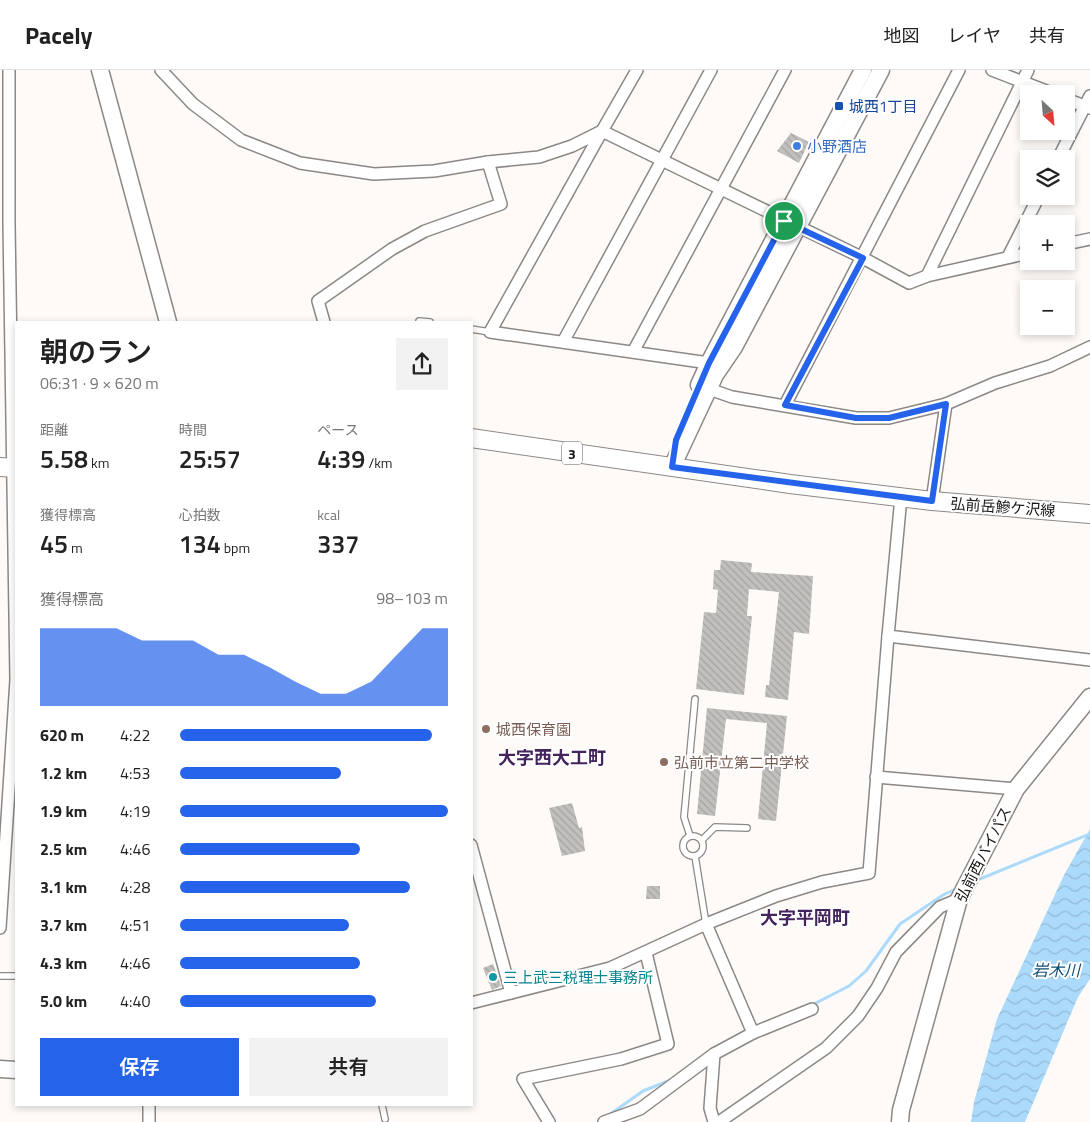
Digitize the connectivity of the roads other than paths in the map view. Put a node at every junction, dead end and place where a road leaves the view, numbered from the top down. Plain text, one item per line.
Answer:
1 (9, 70) edge
2 (100, 70) edge
3 (161, 70) edge
4 (637, 70) edge
5 (711, 70) edge
6 (784, 70) edge
7 (863, 70) edge
8 (881, 70) edge
9 (959, 70) edge
10 (992, 70) edge
11 (1028, 70) edge
12 (1024, 82) junction
13 (1032, 85) edge
14 (1075, 101) edge
15 (1088, 103) edge
16 (602, 131) junction
17 (1063, 150) edge
18 (664, 160) junction
19 (488, 162) junction
20 (719, 189) junction
21 (1034, 205) edge
22 (4, 224) edge
23 (791, 224) junction
24 (1090, 239) edge
25 (1075, 242) edge
26 (1020, 255) edge
27 (1008, 257) junction
28 (863, 258) junction
29 (927, 276) junction
30 (168, 321) edge
31 (324, 321) edge
32 (473, 329) edge
33 (490, 332) junction
34 (563, 342) junction
35 (1090, 348) edge
36 (633, 352) junction
37 (709, 363) junction
38 (6, 379) edge
39 (709, 389) junction
40 (946, 404) junction
41 (785, 405) junction
42 (473, 438) edge
43 (9, 467) edge
44 (672, 467) junction
45 (901, 497) junction
46 (932, 501) junction
47 (1090, 514) edge
48 (15, 613) edge
49 (888, 636) junction
50 (1090, 660) edge
51 (1090, 697) edge
52 (695, 699) dead end
53 (15, 732) edge
54 (0, 755) edge
55 (12, 756) junction
56 (876, 777) junction
57 (1016, 789) junction
58 (747, 828) dead end
59 (690, 836) junction
60 (702, 840) junction
61 (473, 852) edge
62 (695, 856) junction
63 (958, 899) junction
64 (706, 924) junction
65 (0, 928) edge
66 (646, 953) junction
67 (0, 976) edge
68 (15, 976) edge
69 (511, 993) junction
70 (473, 1002) edge
71 (812, 1009) dead end
72 (753, 1033) junction
73 (714, 1054) junction
74 (0, 1070) edge
75 (15, 1070) edge
76 (149, 1106) edge
77 (382, 1106) edge
78 (385, 1119) dead end
79 (149, 1122) edge
80 (549, 1122) edge
81 (604, 1122) edge
82 (714, 1122) edge
83 (719, 1122) edge
84 (900, 1122) edge

1 - 22 street
2 - 30 street
3 - 19 street
4 - 16 street
5 - 18 street
6 - 20 street
7 - 23 street
8 - 23 street
9 - 28 street
10 - 12 street
11 - 12 street
12 - 13 street
12 - 29 street
14 - 15 street
15 - 17 street
16 - 18 street
16 - 19 street
16 - 33 street
18 - 20 street
18 - 34 street
19 - 31 street
20 - 23 street
20 - 36 street
21 - 27 street
22 - 38 street
23 - 28 street
23 - 37 street
23 - 39 street
24 - 25 street
26 - 27 street
27 - 29 street
28 - 29 street
28 - 41 street
32 - 33 lane
33 - 34 street
34 - 36 street
35 - 40 street
36 - 37 street
37 - 44 street
38 - 43 street
39 - 41 street
39 - 44 street
40 - 41 street
40 - 46 street
42 - 44 main road, 弘前岳鰺ケ沢線 / 3
43 - 48 street
44 - 45 main road, 弘前岳鰺ケ沢線 / 3
45 - 46 main road, 弘前岳鰺ケ沢線 / 3
45 - 49 street
46 - 47 main road, 弘前岳鰺ケ沢線 / 3
49 - 50 street
49 - 56 street
51 - 57 street, 弘前西バイパス
52 - 59 lane
53 - 55 street
54 - 55 street
55 - 65 street
56 - 57 street
56 - 64 street
57 - 63 street, 弘前西バイパス
58 - 60 lane
59 - 60 lane
59 - 62 lane
60 - 62 lane
61 - 69 street
62 - 64 lane
63 - 83 street
63 - 84 street, 弘前西バイパス
64 - 66 street
64 - 72 street
66 - 69 street
66 - 80 street
67 - 68 lane
69 - 70 street
71 - 72 street
72 - 73 street
73 - 81 street
73 - 82 street
74 - 75 street
76 - 79 street
77 - 78 lane

